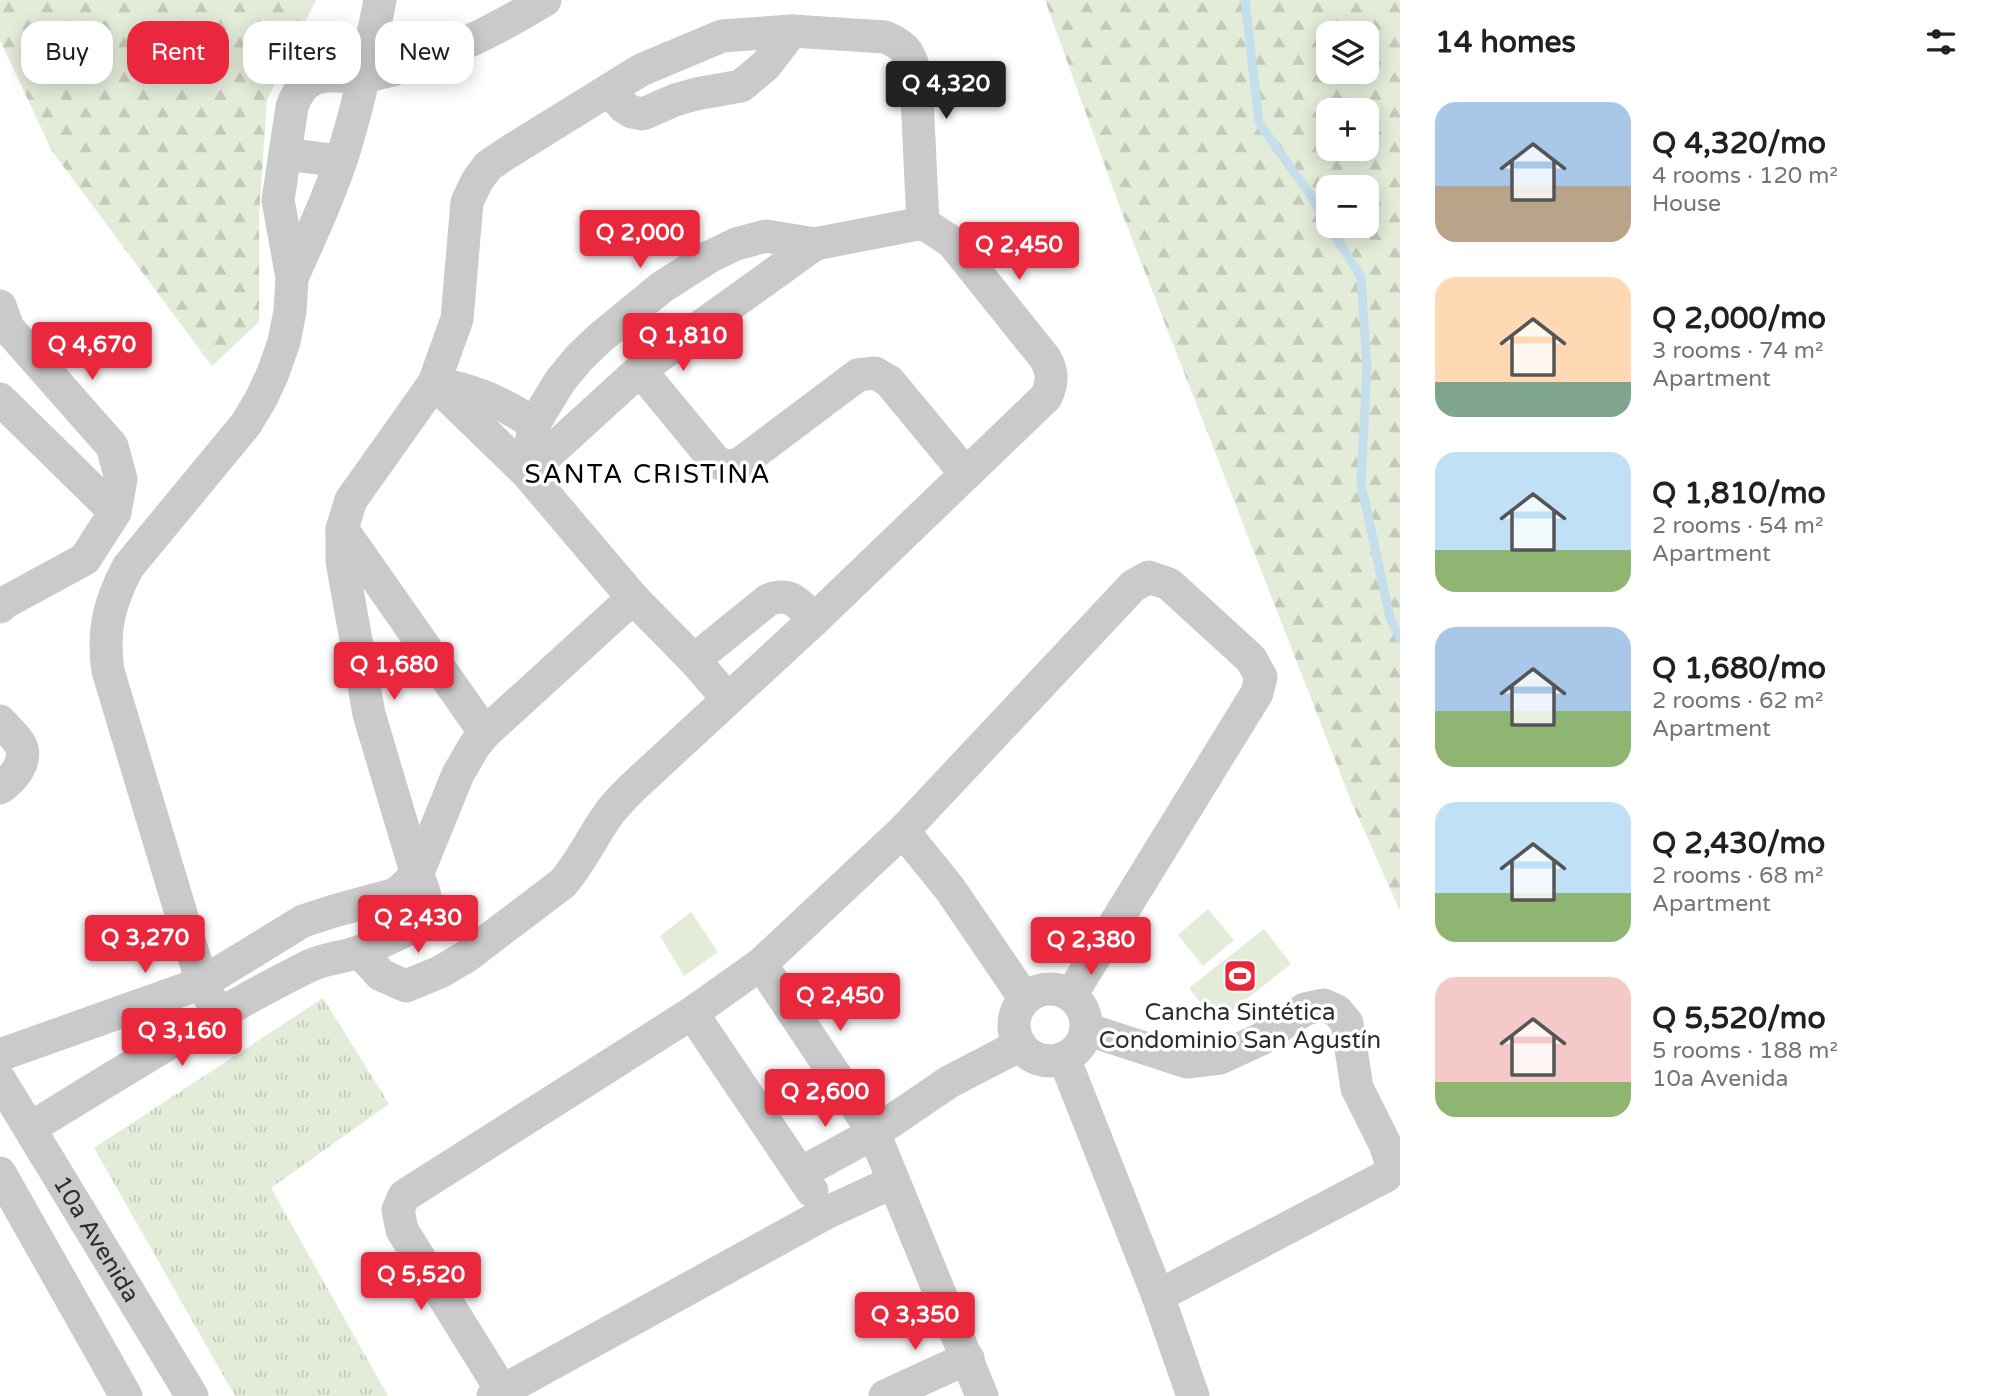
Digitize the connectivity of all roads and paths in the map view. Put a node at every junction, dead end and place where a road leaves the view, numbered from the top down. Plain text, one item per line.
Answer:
1 (380, 0) edge
2 (545, 0) edge
3 (792, 31) junction
4 (364, 77) junction
5 (609, 90) junction
6 (285, 154) junction
7 (340, 161) junction
8 (923, 223) junction
9 (815, 244) junction
10 (292, 278) junction
11 (3, 324) edge
12 (640, 370) junction
13 (434, 383) junction
14 (0, 399) edge
15 (534, 424) junction
16 (527, 473) junction
17 (966, 474) junction
18 (115, 512) junction
19 (342, 529) junction
20 (633, 598) junction
21 (0, 607) edge
22 (814, 620) junction
23 (694, 660) junction
24 (728, 699) junction
25 (0, 721) edge
26 (485, 733) junction
27 (0, 789) edge
28 (903, 831) junction
29 (417, 875) junction
30 (266, 944) junction
31 (360, 951) junction
32 (761, 964) junction
33 (284, 979) junction
34 (202, 983) junction
35 (1071, 995) junction
36 (1025, 999) junction
37 (692, 1013) junction
38 (219, 1015) junction
39 (1086, 1029) junction
40 (1020, 1045) junction
41 (0, 1055) edge
42 (1064, 1058) junction
43 (0, 1080) edge
44 (30, 1128) junction
45 (874, 1133) junction
46 (0, 1173) edge
47 (801, 1173) junction
48 (893, 1182) junction
49 (826, 1213) junction
50 (1158, 1296) junction
51 (968, 1358) junction
52 (498, 1393) edge
53 (126, 1396) edge
54 (192, 1396) edge
55 (885, 1396) edge
56 (982, 1396) edge
57 (1192, 1396) edge

1 - 4 street
2 - 4 street
3 - 5 street
3 - 5 street
3 - 8 street
4 - 6 street
4 - 7 street
5 - 13 street
6 - 7 street
6 - 10 street
7 - 10 street
8 - 9 street
8 - 17 street
9 - 12 street
9 - 15 street
10 - 34 street
11 - 18 street
12 - 16 street
12 - 17 street
13 - 15 street
13 - 16 street
13 - 19 street
14 - 18 street
15 - 16 street
16 - 20 street
17 - 22 street
18 - 21 street
19 - 26 street
19 - 29 street
20 - 23 street
20 - 26 street
22 - 23 street
22 - 24 street
23 - 24 street
24 - 31 street
25 - 27 street
26 - 29 street
28 - 32 street
28 - 35 street
28 - 36 street
29 - 30 street
29 - 31 street
30 - 33 street
30 - 34 street
31 - 33 street
32 - 37 street
32 - 45 street
33 - 38 street
34 - 38 street
34 - 41 street
35 - 36 street
35 - 39 street
36 - 40 street
37 - 47 street
37 - 52 street
38 - 44 street
39 - 42 street
39 - 50 street
40 - 42 street
40 - 45 street
42 - 50 street
43 - 44 street, 10a Avenida
44 - 54 street, 10a Avenida
45 - 47 street
45 - 48 street
46 - 53 street, 10a Avenida
47 - 49 street
48 - 49 street
48 - 51 street
49 - 52 street
50 - 57 street
51 - 55 street
51 - 56 street

